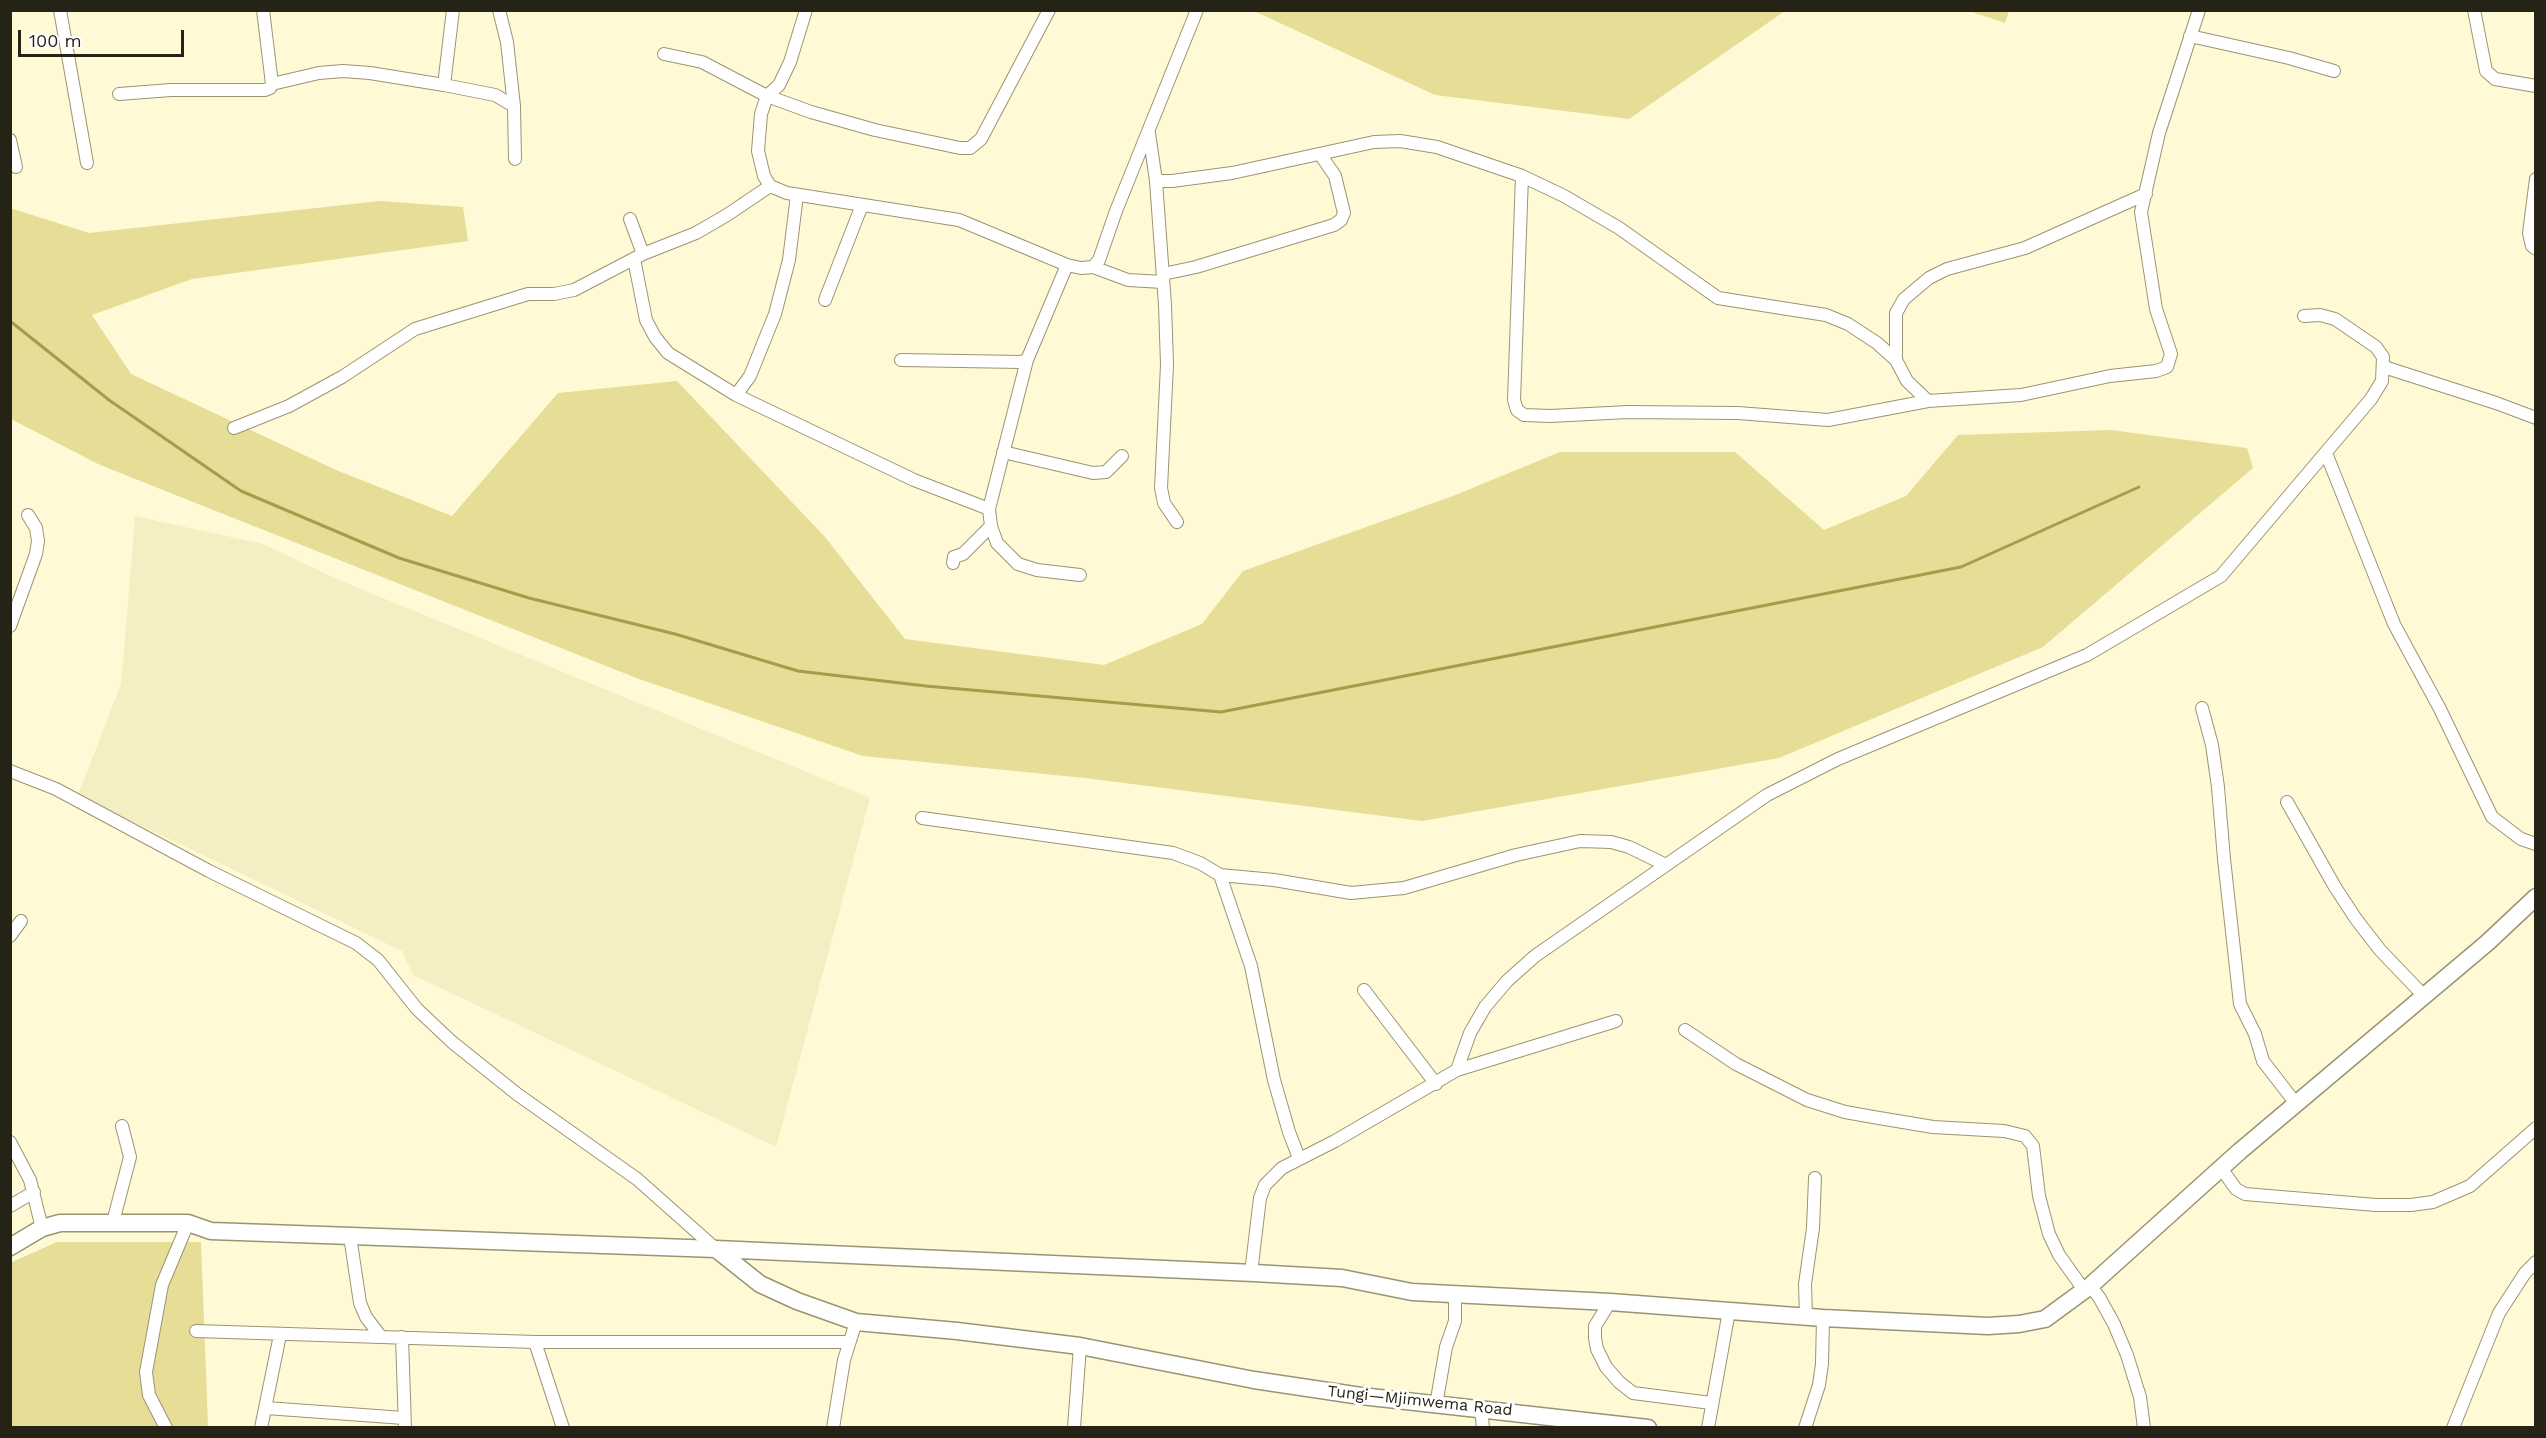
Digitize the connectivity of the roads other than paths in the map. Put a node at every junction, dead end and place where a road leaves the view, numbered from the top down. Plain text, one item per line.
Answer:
1 (60, 10) edge
2 (263, 10) edge
3 (453, 10) edge
4 (499, 10) edge
5 (806, 10) edge
6 (1049, 10) edge
7 (2199, 10) edge
8 (2474, 10) edge
9 (1195, 11) edge
10 (2190, 36) junction
11 (664, 54) dead end
12 (2334, 71) dead end
13 (272, 84) junction
14 (444, 85) junction
15 (2535, 86) edge
16 (119, 94) dead end
17 (767, 96) junction
18 (514, 106) junction
19 (1149, 133) junction
20 (10, 140) edge
21 (1320, 154) junction
22 (515, 159) dead end
23 (87, 163) dead end
24 (16, 167) dead end
25 (1522, 176) junction
26 (2535, 179) edge
27 (1156, 181) junction
28 (770, 186) junction
29 (2146, 194) junction
30 (797, 195) junction
31 (862, 206) junction
32 (630, 219) dead end
33 (2535, 249) edge
34 (638, 257) junction
35 (1067, 265) junction
36 (1093, 267) junction
37 (1163, 278) junction
38 (825, 300) dead end
39 (2304, 316) dead end
40 (901, 360) dead end
41 (1027, 360) junction
42 (1896, 360) junction
43 (2384, 367) junction
44 (736, 395) junction
45 (1928, 401) junction
46 (2535, 418) edge
47 (234, 428) dead end
48 (1003, 452) junction
49 (2326, 453) junction
50 (1122, 456) dead end
51 (989, 508) junction
52 (28, 515) dead end
53 (1177, 522) dead end
54 (991, 526) junction
55 (953, 563) dead end
56 (1080, 575) dead end
57 (10, 626) edge
58 (2202, 708) dead end
59 (10, 771) edge
60 (2288, 802) dead end
61 (922, 818) dead end
62 (2535, 844) edge
63 (1666, 865) junction
64 (1220, 875) junction
65 (2535, 897) edge
66 (21, 921) dead end
67 (10, 936) edge
68 (1364, 990) dead end
69 (2424, 996) junction
70 (1616, 1021) dead end
71 (1685, 1030) dead end
72 (1457, 1070) junction
73 (1436, 1084) junction
74 (2296, 1105) junction
75 (122, 1126) dead end
76 (2535, 1128) edge
77 (10, 1142) edge
78 (1299, 1158) junction
79 (2221, 1168) junction
80 (1815, 1178) dead end
81 (34, 1192) junction
82 (10, 1206) edge
83 (113, 1222) junction
84 (188, 1223) junction
85 (42, 1228) junction
86 (211, 1230) junction
87 (350, 1236) junction
88 (436, 1239) junction
89 (10, 1247) edge
90 (716, 1249) junction
91 (2535, 1262) edge
92 (1251, 1273) junction
93 (2087, 1288) junction
94 (1455, 1294) junction
95 (1610, 1302) junction
96 (1729, 1311) junction
97 (1814, 1317) junction
98 (856, 1322) junction
99 (196, 1331) dead end
100 (280, 1335) junction
101 (381, 1337) junction
102 (402, 1337) junction
103 (535, 1342) junction
104 (848, 1342) junction
105 (1080, 1346) junction
106 (1711, 1403) junction
107 (1436, 1405) junction
108 (1480, 1407) junction
109 (266, 1408) junction
110 (405, 1423) edge
111 (166, 1428) edge
112 (261, 1428) edge
113 (563, 1428) edge
114 (833, 1428) edge
115 (1074, 1428) edge
116 (1483, 1428) edge
117 (1648, 1428) edge
118 (1708, 1428) edge
119 (1805, 1428) edge
120 (2144, 1428) edge
121 (2453, 1428) edge

1 - 23 street
2 - 13 street
3 - 14 street
4 - 18 street
5 - 17 street
6 - 17 street
7 - 10 street
8 - 15 street
9 - 19 street
10 - 12 street
10 - 29 street
11 - 17 street
13 - 14 street
13 - 16 street
14 - 18 street
17 - 28 street
18 - 22 street
19 - 27 street
19 - 36 street
20 - 24 street
21 - 25 street
21 - 27 street
21 - 37 street
25 - 42 street
25 - 45 street
26 - 33 street
27 - 37 street
28 - 30 street
28 - 34 street
29 - 42 street
29 - 45 street
30 - 31 street
30 - 44 street
31 - 35 street
31 - 38 street
32 - 34 street
34 - 44 street
34 - 47 street
35 - 36 street
35 - 41 street
36 - 37 street
37 - 53 street
39 - 43 street
40 - 41 street
41 - 48 street
42 - 45 street
43 - 46 street
43 - 49 street
44 - 51 street
48 - 50 street
48 - 51 street
49 - 62 street
49 - 63 street
51 - 54 street
52 - 57 street
54 - 55 street
54 - 56 street
58 - 74 street
59 - 90 street
60 - 69 street
61 - 64 street
63 - 64 street
63 - 72 street
64 - 78 street
65 - 69 street
66 - 67 street
68 - 73 street
69 - 74 street
70 - 72 street
71 - 93 street
72 - 73 street
73 - 78 street
74 - 79 street
75 - 83 street
76 - 79 street
77 - 81 street
78 - 92 street
79 - 93 street
80 - 97 street
81 - 82 street
81 - 85 street
83 - 84 street
83 - 85 street
84 - 86 street
84 - 111 street
85 - 89 street
86 - 87 street
86 - 88 street
87 - 88 street
87 - 101 street
88 - 90 street
90 - 92 street
90 - 98 street, Tungi—Mjimwema Road
91 - 121 street
92 - 94 street
93 - 97 street
93 - 120 street
94 - 95 street
94 - 107 street
95 - 96 street
95 - 106 street
96 - 97 street
96 - 106 street
97 - 119 street
98 - 104 street
98 - 105 street, Tungi—Mjimwema Road
99 - 100 street
100 - 101 street
100 - 109 street
101 - 102 street
102 - 103 street
102 - 110 street
103 - 104 street
103 - 113 street
104 - 114 street
105 - 107 street, Tungi—Mjimwema Road
105 - 115 street
106 - 118 street
107 - 108 street, Tungi—Mjimwema Road
108 - 116 street
108 - 117 street, Tungi—Mjimwema Road
109 - 110 street
109 - 112 street

